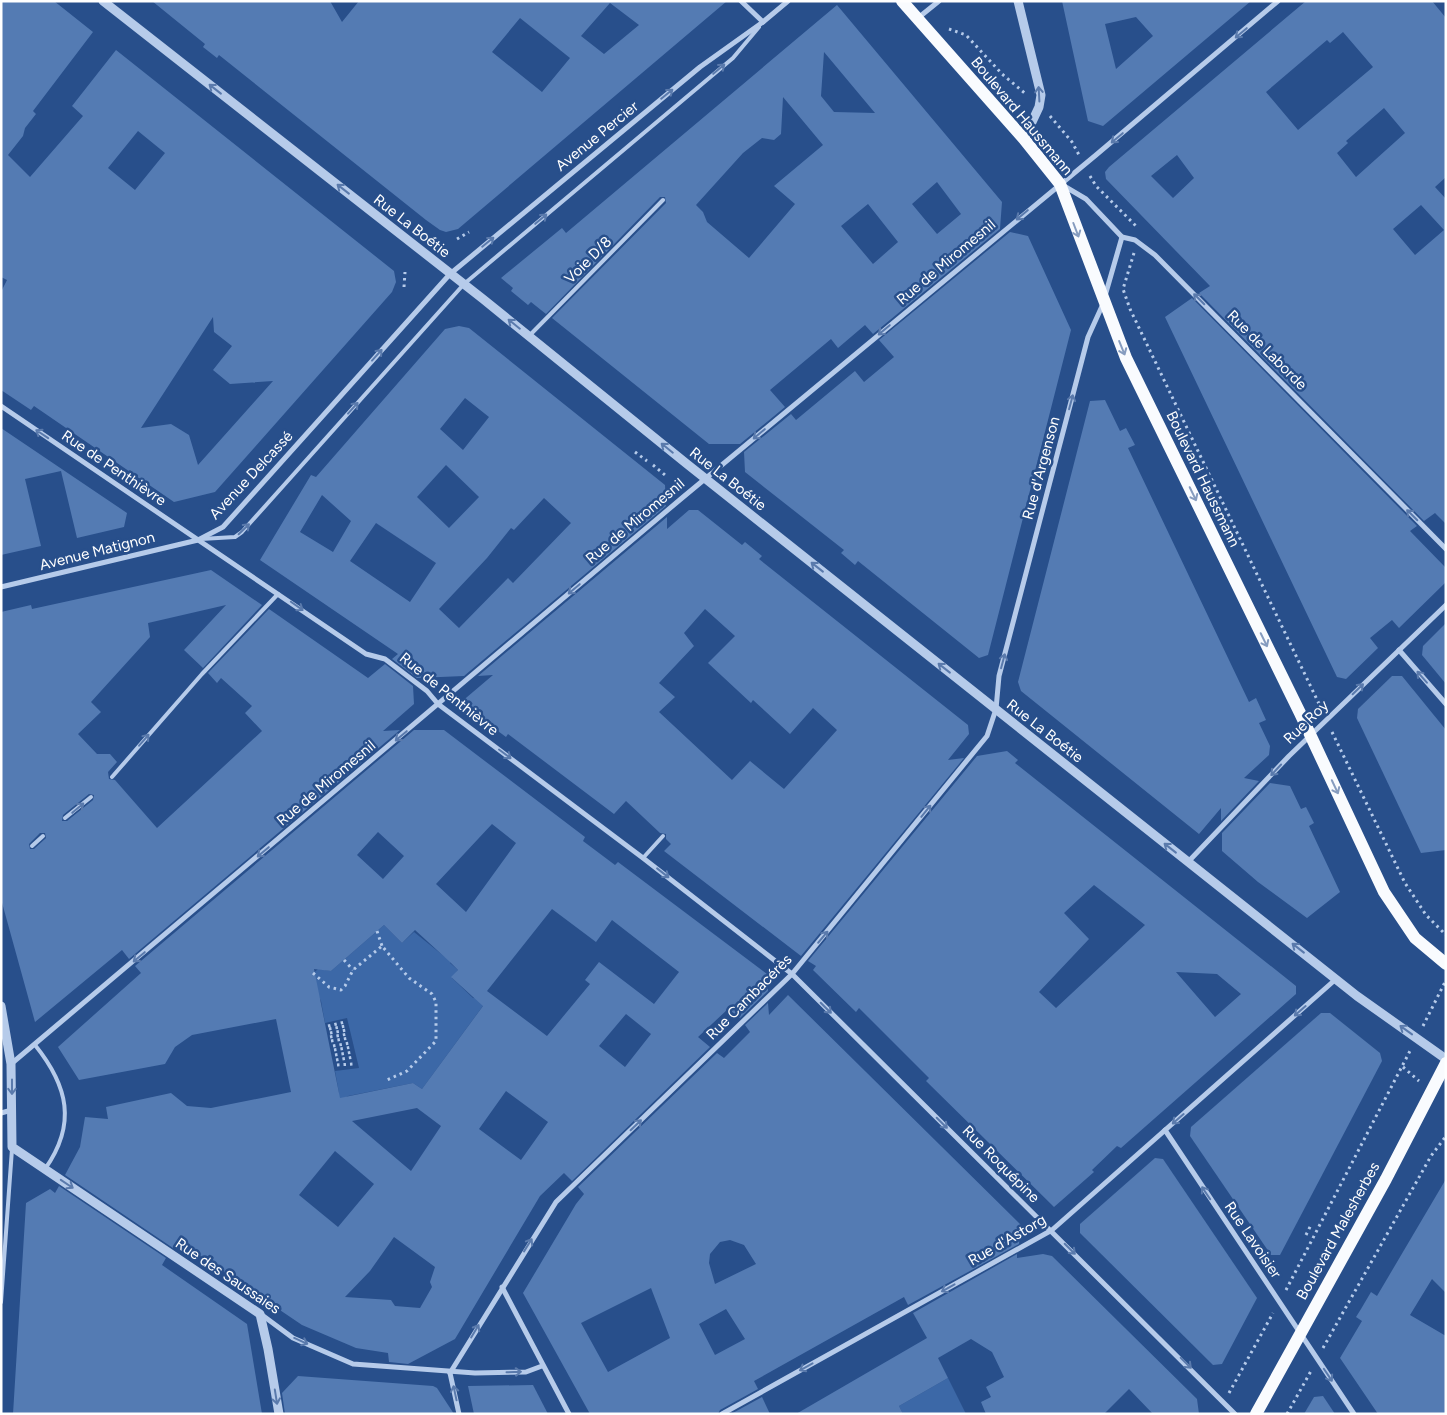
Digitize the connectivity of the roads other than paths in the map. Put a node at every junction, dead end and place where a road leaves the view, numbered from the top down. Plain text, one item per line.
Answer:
1 (103, 1) edge
2 (741, 1) edge
3 (788, 1) edge
4 (902, 1) edge
5 (940, 1) edge
6 (1018, 1) edge
7 (1278, 1) edge
8 (917, 19) junction
9 (763, 22) junction
10 (1024, 140) junction
11 (1060, 184) junction
12 (663, 200) dead end
13 (1122, 236) junction
14 (450, 274) junction
15 (464, 284) junction
16 (1104, 303) junction
17 (529, 336) junction
18 (1, 406) edge
19 (706, 479) junction
20 (198, 540) junction
21 (1446, 550) edge
22 (1, 587) edge
23 (278, 594) junction
24 (1446, 605) edge
25 (1398, 650) junction
26 (438, 704) junction
27 (1446, 704) edge
28 (996, 709) junction
29 (1310, 735) junction
30 (112, 777) dead end
31 (91, 797) dead end
32 (65, 818) dead end
33 (43, 836) dead end
34 (663, 836) dead end
35 (32, 846) dead end
36 (643, 858) junction
37 (1188, 862) junction
38 (1446, 964) edge
39 (792, 974) junction
40 (1336, 979) junction
41 (1, 1006) edge
42 (35, 1045) junction
43 (1446, 1059) edge
44 (1446, 1063) edge
45 (11, 1064) junction
46 (12, 1110) junction
47 (1, 1112) edge
48 (1165, 1130) junction
49 (12, 1147) junction
50 (45, 1169) junction
51 (1052, 1230) junction
52 (502, 1287) junction
53 (1, 1302) edge
54 (260, 1314) junction
55 (1301, 1336) junction
56 (542, 1366) junction
57 (450, 1373) junction
58 (279, 1414) edge
59 (459, 1414) edge
60 (569, 1414) edge
61 (722, 1414) edge
62 (1235, 1414) edge
63 (1256, 1414) edge
64 (1354, 1414) edge

14 -> 1 street, Rue La Boétie
2 - 9 street
3 - 9 street, Avenue Percier
4 - 8 main road, Boulevard Haussmann
5 - 8 street
10 -> 6 street
7 -> 11 street, Rue de Miromesnil
8 - 10 main road, Boulevard Haussmann
14 -> 9 street, Avenue Percier
15 -> 9 lane, Avenue Percier
10 - 11 main road, Boulevard Haussmann
11 - 13 street, Rue de Laborde
11 -> 16 main road, Boulevard Haussmann
11 -> 19 street, Rue de Miromesnil
12 - 17 lane, Voie D/8
13 - 16 street, Rue d'Argenson
21 -> 13 street, Rue de Laborde
14 - 15 street, Rue La Boétie
20 -> 14 street, Avenue Delcassé
17 -> 15 street, Rue La Boétie
20 -> 15 lane, Avenue Delcassé
28 -> 16 street, Rue d'Argenson
16 -> 29 main road, Boulevard Haussmann
19 -> 17 street, Rue La Boétie
20 -> 18 street, Rue de Penthièvre
19 -> 26 street, Rue de Miromesnil
28 -> 19 street, Rue La Boétie
20 - 22 street, Avenue Matignon
20 - 23 street, Rue de Penthièvre
23 -> 26 street, Rue de Penthièvre
30 -> 23 lane
24 - 25 street, Rue Roy
27 -> 25 street
29 -> 25 street, Rue Roy
26 -> 36 street, Rue de Penthièvre
26 -> 42 street, Rue de Miromesnil
37 -> 28 street, Rue La Boétie
39 -> 28 street, Rue Cambacérès
29 -> 37 street, Rue Roy
29 -> 38 main road, Boulevard Haussmann
32 -> 31 lane
33 - 35 lane
34 - 36 lane
36 -> 39 street, Rue de Penthièvre
40 -> 37 street, Rue La Boétie
39 -> 51 street, Rue Roquépine
52 -> 39 street, Rue Cambacérès
43 -> 40 street, Rue La Boétie
40 -> 48 street, Rue d'Astorg
41 - 45 street
42 - 45 street, Rue de Miromesnil
42 - 50 lane
44 - 55 main road, Boulevard Malesherbes
45 -> 46 street
46 - 47 street
46 - 49 street
48 - 51 street, Rue d'Astorg
55 -> 48 street, Rue Lavoisier
49 - 50 street, Rue des Saussaies
49 - 53 lane
50 -> 54 street, Rue des Saussaies
51 -> 61 street, Rue d'Astorg
51 -> 62 street, Rue Roquépine
52 - 56 street
57 -> 52 street, Rue Cambacérès
54 -> 57 street, Rue des Saussaies
54 -> 58 street
55 - 63 main road, Boulevard Malesherbes
55 -> 64 street, Rue Lavoisier
57 -> 56 street, Rue des Saussaies
56 - 60 street
59 -> 57 street

